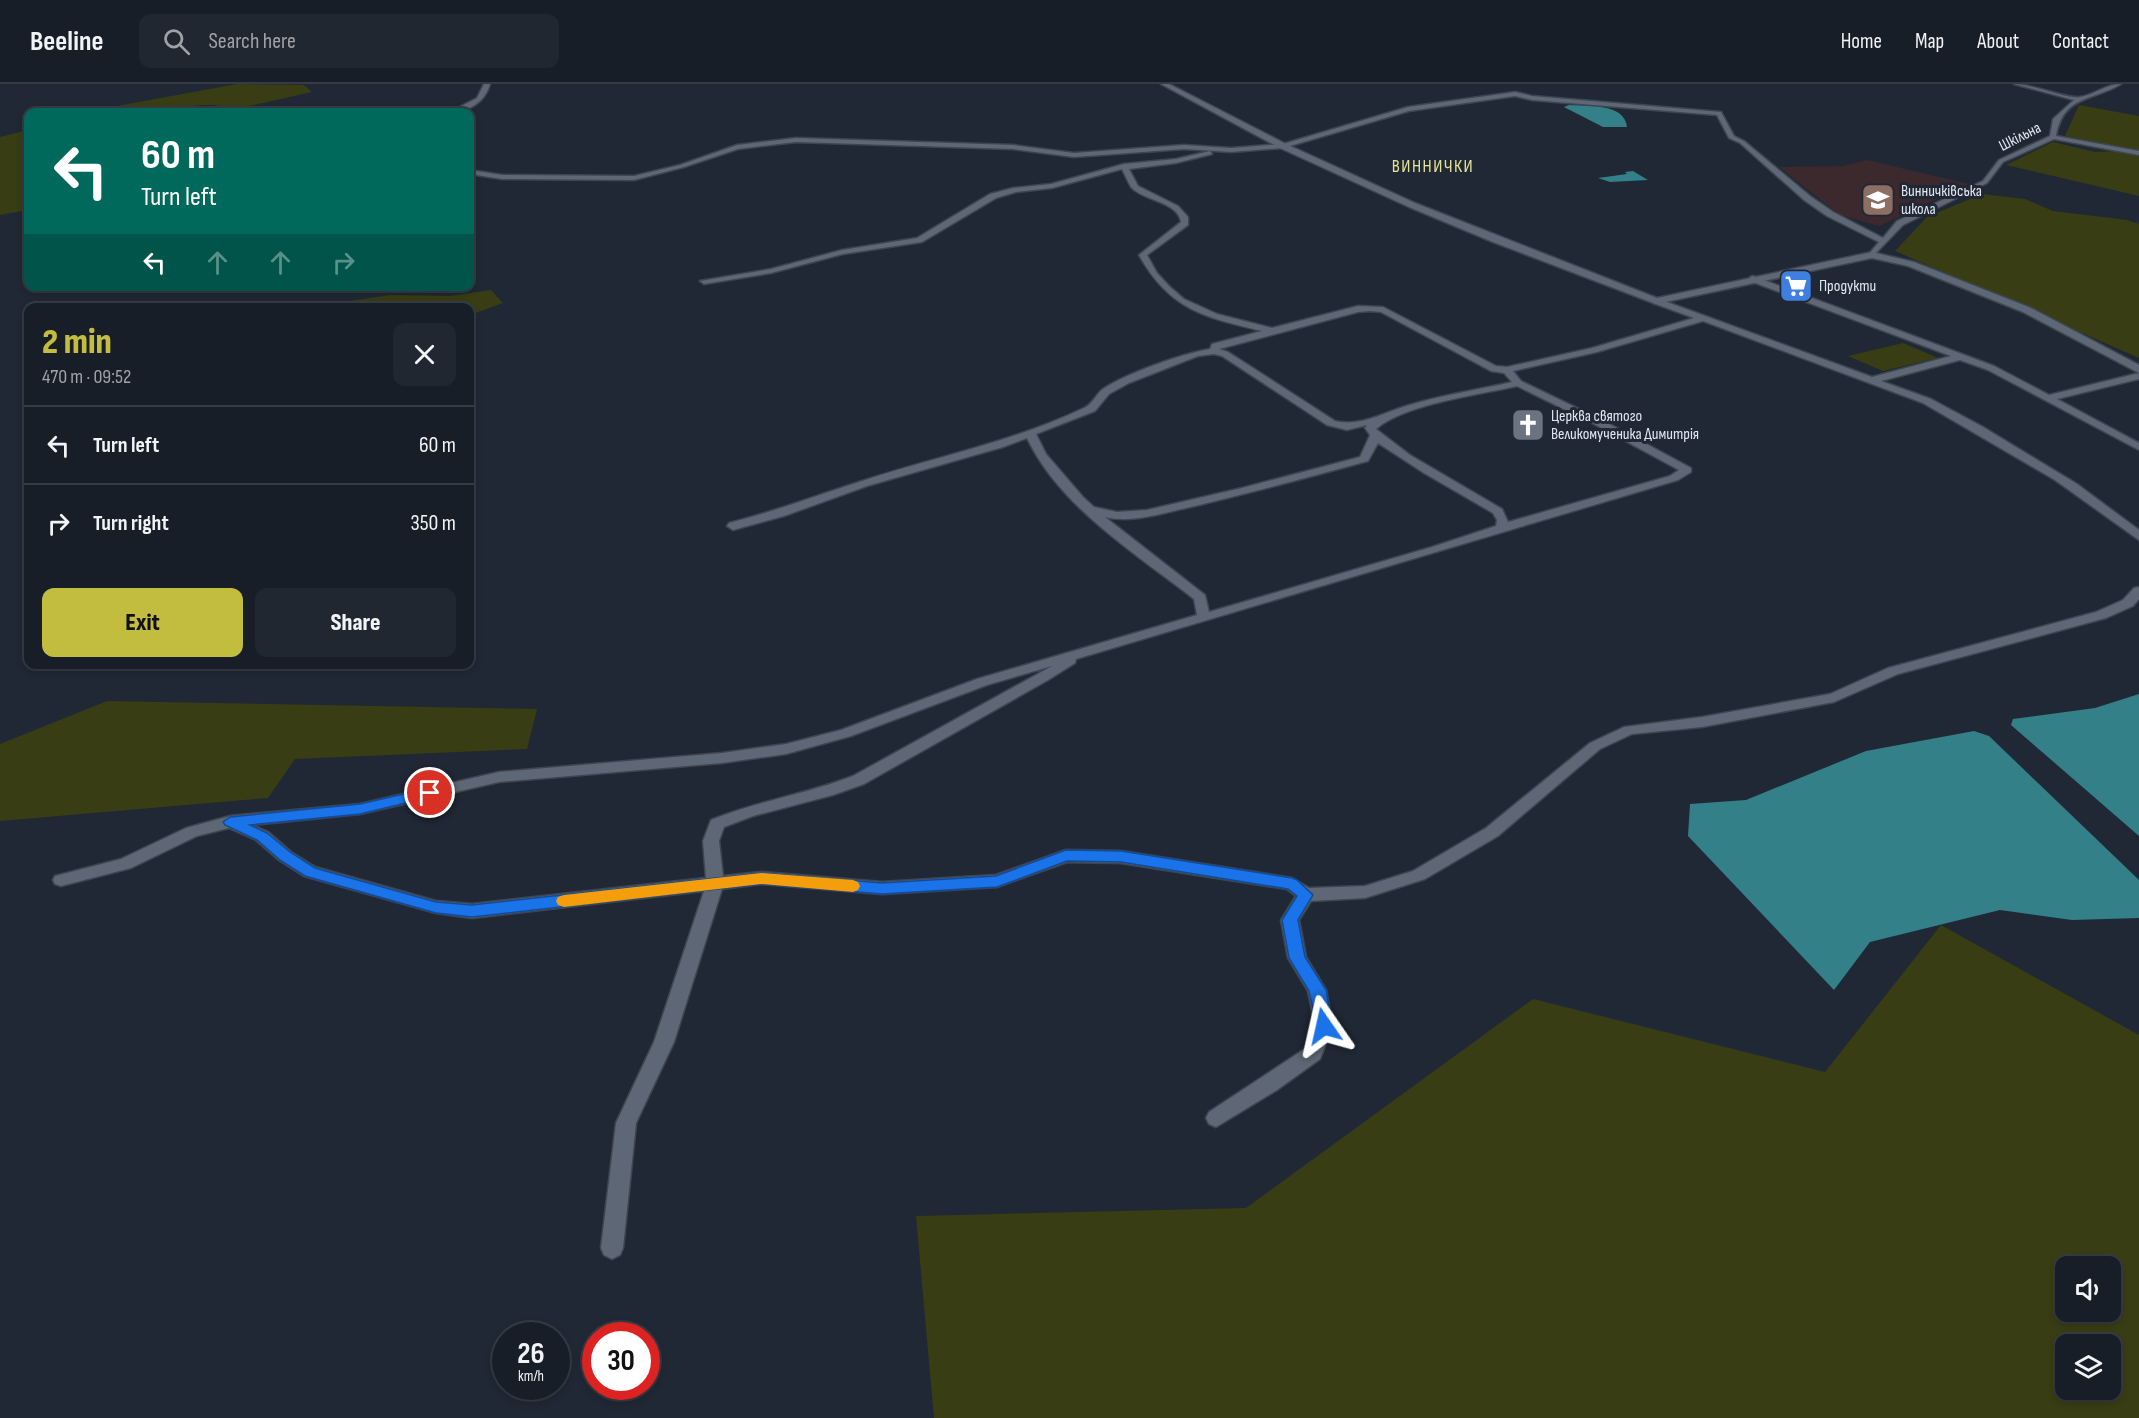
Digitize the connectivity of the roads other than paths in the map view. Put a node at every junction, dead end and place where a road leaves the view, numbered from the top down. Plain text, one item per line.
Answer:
1 (487, 84) edge
2 (1164, 84) edge
3 (2017, 84) edge
4 (2118, 84) edge
5 (2078, 99) junction
6 (462, 108) edge
7 (2053, 137) junction
8 (1284, 146) junction
9 (1231, 150) junction
10 (2139, 153) edge
11 (1124, 166) junction
12 (474, 173) edge
13 (1884, 242) junction
14 (1872, 255) junction
15 (1753, 279) junction
16 (704, 281) dead end
17 (1656, 301) junction
18 (1704, 318) junction
19 (1275, 332) junction
20 (1214, 351) junction
21 (1960, 357) junction
22 (1507, 370) junction
23 (2139, 370) edge
24 (2139, 376) edge
25 (1873, 380) junction
26 (1518, 383) junction
27 (2048, 398) junction
28 (1381, 419) junction
29 (1030, 433) junction
30 (1375, 436) junction
31 (2139, 447) edge
32 (1092, 510) junction
33 (733, 526) dead end
34 (1501, 528) junction
35 (2139, 536) edge
36 (2139, 591) edge
37 (1204, 617) junction
38 (1080, 654) junction
39 (230, 822) junction
40 (61, 880) dead end
41 (715, 883) junction
42 (1306, 895) junction
43 (1216, 1118) dead end
44 (612, 1248) dead end

1 - 6 street
2 - 8 street
3 - 5 street
4 - 5 street, Шкільна
5 - 7 street, Шкільна
7 - 10 street
7 - 13 street, Шкільна
8 - 9 street
8 - 13 street
8 - 17 street
9 - 11 street
9 - 12 street
11 - 16 street
11 - 19 street
13 - 14 street, Шкільна
14 - 15 street
14 - 23 street
15 - 17 street
15 - 21 street
17 - 18 street
18 - 22 street
18 - 25 street
19 - 20 street
19 - 22 street
20 - 28 street
20 - 29 street
21 - 25 street
21 - 27 street
22 - 26 street
24 - 27 street
25 - 35 street
26 - 28 street
26 - 34 street
27 - 31 street
28 - 30 street
29 - 32 street
29 - 33 street
30 - 32 street
30 - 34 street
32 - 37 street
34 - 37 street
36 - 42 street
37 - 38 street
38 - 39 street
38 - 41 street
39 - 40 street
39 - 41 street
41 - 42 street
41 - 44 street
42 - 43 street

